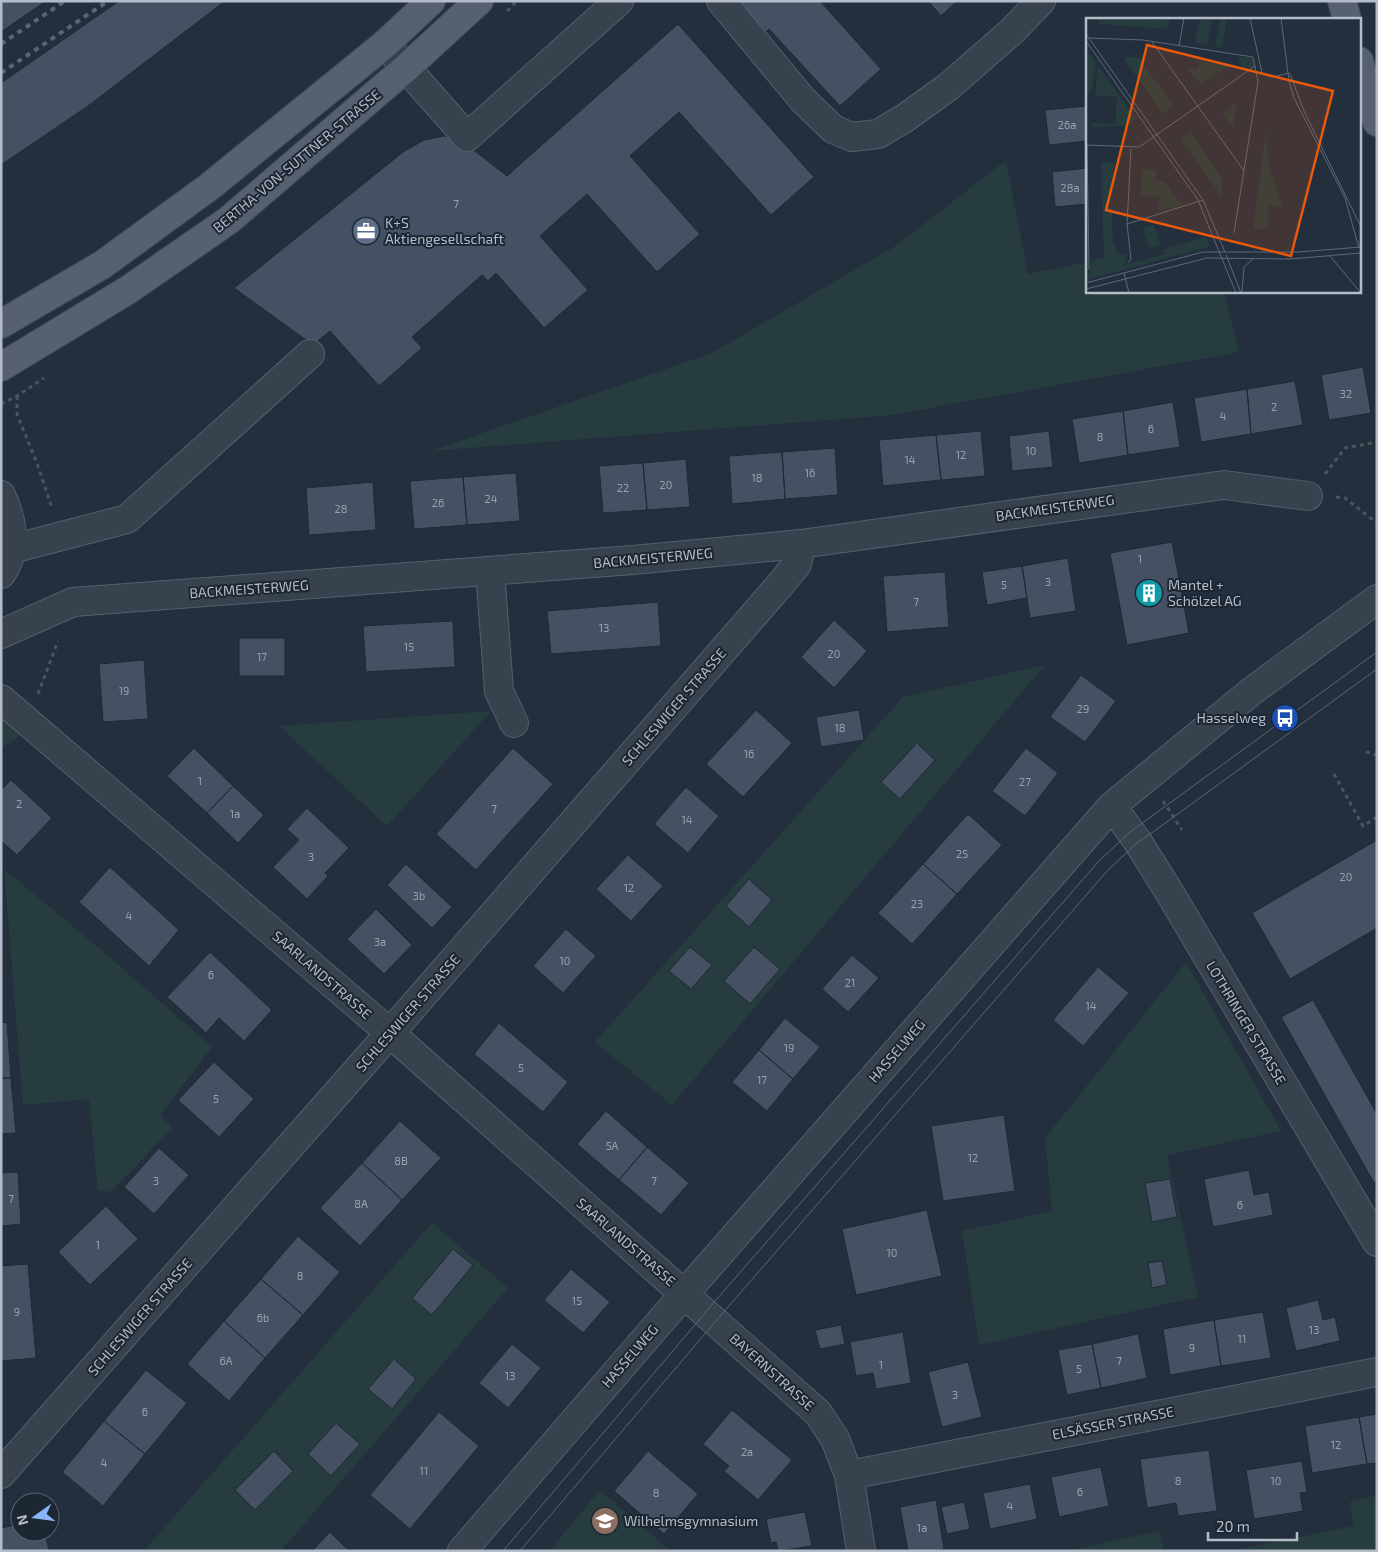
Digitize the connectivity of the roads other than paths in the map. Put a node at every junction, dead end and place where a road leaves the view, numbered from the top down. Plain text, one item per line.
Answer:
1 (431, 1) edge
2 (479, 1) edge
3 (619, 1) edge
4 (721, 1) edge
5 (1041, 1) edge
6 (1342, 1) edge
7 (1347, 18) edge
8 (385, 44) junction
9 (1360, 64) edge
10 (406, 68) junction
11 (1377, 122) edge
12 (1, 324) edge
13 (310, 354) dead end
14 (1, 367) edge
15 (1, 495) edge
16 (1308, 496) road end
17 (801, 544) junction
18 (12, 549) junction
19 (490, 571) junction
20 (1, 574) edge
21 (1377, 599) edge
22 (1, 634) edge
23 (1, 699) edge
24 (514, 724) dead end
25 (1112, 806) junction
26 (390, 1033) junction
27 (1377, 1242) edge
28 (685, 1293) junction
29 (1377, 1372) edge
30 (1, 1474) edge
31 (849, 1475) junction
32 (462, 1551) edge
33 (861, 1551) edge

1 - 8 main road
2 - 10 main road, BERTHA-VON-SUTTNER-STRASSE
3 - 10 street
4 - 5 street
6 - 7 main road
8 - 10 street
8 - 12 main road
9 - 11 main road
10 - 14 main road, BERTHA-VON-SUTTNER-STRASSE
13 - 18 street
15 - 18 street
16 - 17 street, BACKMEISTERWEG
17 - 19 street, BACKMEISTERWEG
17 - 26 street, SCHLESWIGER STRASSE
18 - 20 street
19 - 22 street, BACKMEISTERWEG
19 - 24 street
21 - 25 street, HASSELWEG
23 - 26 street, SAARLANDSTRASSE
25 - 27 street, LOTHRINGER STRASSE
25 - 28 street, HASSELWEG
26 - 28 street, SAARLANDSTRASSE
26 - 30 street, SCHLESWIGER STRASSE
28 - 31 street, BAYERNSTRASSE
28 - 32 street, HASSELWEG
29 - 31 street, ELSÄSSER STRASSE
31 - 33 street, BAYERNSTRASSE

